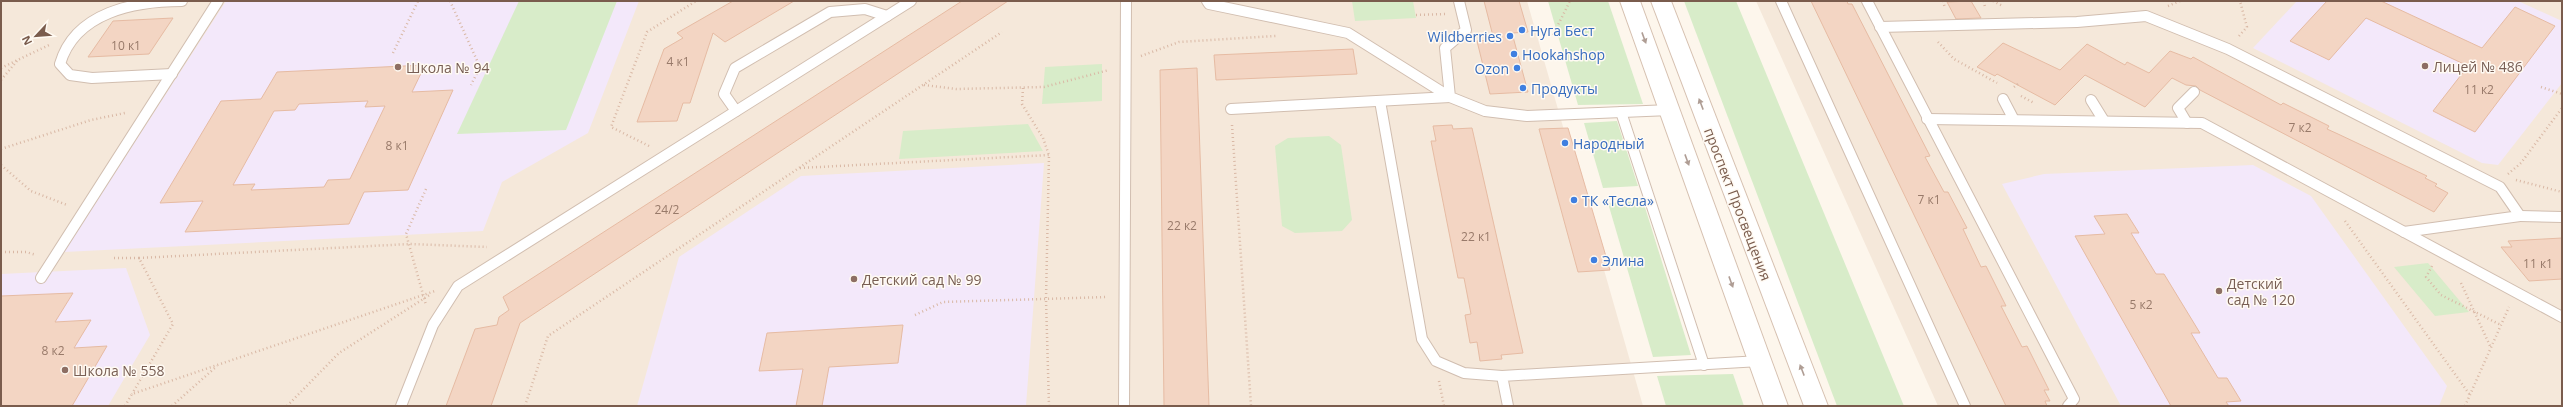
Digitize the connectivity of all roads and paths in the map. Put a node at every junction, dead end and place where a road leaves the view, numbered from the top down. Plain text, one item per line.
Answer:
1 (182, 1) edge
2 (218, 1) edge
3 (418, 1) edge
4 (450, 1) edge
5 (696, 1) edge
6 (911, 1) edge
7 (1126, 1) edge
8 (1207, 1) edge
9 (1459, 1) edge
10 (1570, 1) edge
11 (1630, 1) edge
12 (1661, 1) edge
13 (1781, 1) edge
14 (1867, 1) edge
15 (2240, 1) edge
16 (1462, 14) junction
17 (1416, 15) dead end
18 (887, 16) junction
19 (1923, 26) junction
20 (1880, 27) junction
21 (75, 32) junction
22 (1002, 32) dead end
23 (1553, 35) dead end
24 (1279, 36) dead end
25 (2228, 49) junction
26 (393, 53) dead end
27 (18, 59) junction
28 (1126, 65) junction
29 (1, 68) edge
30 (172, 74) junction
31 (1, 80) edge
32 (1998, 83) dead end
33 (924, 84) junction
34 (471, 85) dead end
35 (2541, 87) dead end
36 (1023, 88) junction
37 (2194, 92) dead end
38 (2018, 94) dead end
39 (2562, 95) edge
40 (1450, 97) junction
41 (2003, 99) dead end
42 (2091, 100) dead end
43 (1380, 101) junction
44 (150, 108) junction
45 (2562, 108) edge
46 (1231, 109) joint
47 (1670, 110) junction
48 (736, 111) junction
49 (1621, 112) junction
50 (1928, 119) junction
51 (2014, 120) junction
52 (2066, 121) junction
53 (2104, 121) junction
54 (2187, 123) junction
55 (1, 149) edge
56 (667, 155) junction
57 (1050, 155) junction
58 (1, 165) edge
59 (799, 168) junction
60 (2480, 176) junction
61 (2496, 176) junction
62 (2322, 188) junction
63 (426, 189) dead end
64 (2562, 192) edge
65 (85, 208) junction
66 (2520, 216) junction
67 (2562, 217) edge
68 (2404, 232) junction
69 (410, 244) junction
70 (518, 248) junction
71 (1, 252) edge
72 (2440, 252) junction
73 (2450, 257) junction
74 (114, 258) dead end
75 (139, 258) junction
76 (52, 261) junction
77 (40, 278) dead end
78 (2516, 292) junction
79 (423, 297) junction
80 (1125, 297) junction
81 (1046, 299) junction
82 (2474, 312) junction
83 (915, 315) dead end
84 (2562, 317) edge
85 (433, 325) junction
86 (2501, 325) junction
87 (2490, 348) junction
88 (1436, 361) junction
89 (1760, 361) junction
90 (219, 365) junction
91 (1704, 365) junction
92 (1502, 376) junction
93 (132, 394) junction
94 (2470, 395) junction
95 (125, 406) edge
96 (172, 406) edge
97 (287, 406) edge
98 (401, 406) edge
99 (526, 406) edge
100 (1049, 406) edge
101 (1124, 406) edge
102 (1251, 406) edge
103 (1444, 406) edge
104 (1508, 406) edge
105 (1776, 406) edge
106 (1816, 406) edge
107 (1965, 406) edge
108 (2068, 406) edge
109 (2464, 406) edge

1 - 21 lane
2 - 30 lane
3 - 26 path
4 - 34 path
5 - 56 path
6 - 18 lane
7 - 28 lane
8 - 40 lane
9 - 16 lane
10 - 23 path
11 -> 47 main road
106 -> 12 main road, проспект Просвещения
13 - 107 lane
14 - 20 lane
15 - 25 path
16 - 17 path
16 - 40 lane
18 - 48 lane
18 - 48 lane
19 - 20 lane
19 - 25 lane
19 - 32 path
20 - 50 lane
21 - 27 path
21 - 30 lane
22 - 33 path
24 - 28 path
25 - 60 lane
27 - 29 path
27 - 31 path
28 - 36 path
28 - 80 lane
30 - 44 lane
33 - 36 path
33 - 59 path
35 - 39 path
36 - 57 path
37 - 54 lane
38 - 52 path
40 - 43 lane
40 - 49 lane
41 - 51 lane
42 - 53 lane
43 - 46 lane
43 - 88 lane
44 - 55 path
44 - 65 lane
45 - 61 path
46 - 102 path
47 - 49 lane
47 -> 89 main road
48 - 56 lane
49 - 91 lane
50 - 51 lane
50 - 108 lane
51 - 52 lane
52 - 53 lane
53 - 54 lane
54 - 62 lane
56 - 70 lane
57 - 59 path
57 - 81 path
58 - 65 path
59 - 99 path
60 - 61 path
60 - 66 lane
61 - 64 path
62 - 68 lane
62 - 94 path
63 - 69 path
65 - 76 lane
66 - 67 lane
66 - 68 lane
68 - 72 lane
69 - 70 path
69 - 75 path
69 - 79 path
70 - 85 lane
71 - 76 path
72 - 73 lane
72 - 82 path
73 - 78 lane
73 - 82 path
74 - 75 path
75 - 93 path
76 - 77 lane
78 - 84 lane
78 - 86 path
79 - 85 path
79 - 90 path
79 - 97 path
80 - 81 path
80 - 101 lane
81 - 83 path
81 - 100 path
82 - 86 path
82 - 87 path
85 - 98 lane
86 - 87 path
87 - 94 path
88 - 92 lane
88 - 103 path
89 - 91 lane
89 - 105 main road
90 - 93 path
90 - 96 path
91 - 92 lane
92 - 104 lane
93 - 95 path
94 - 109 path

